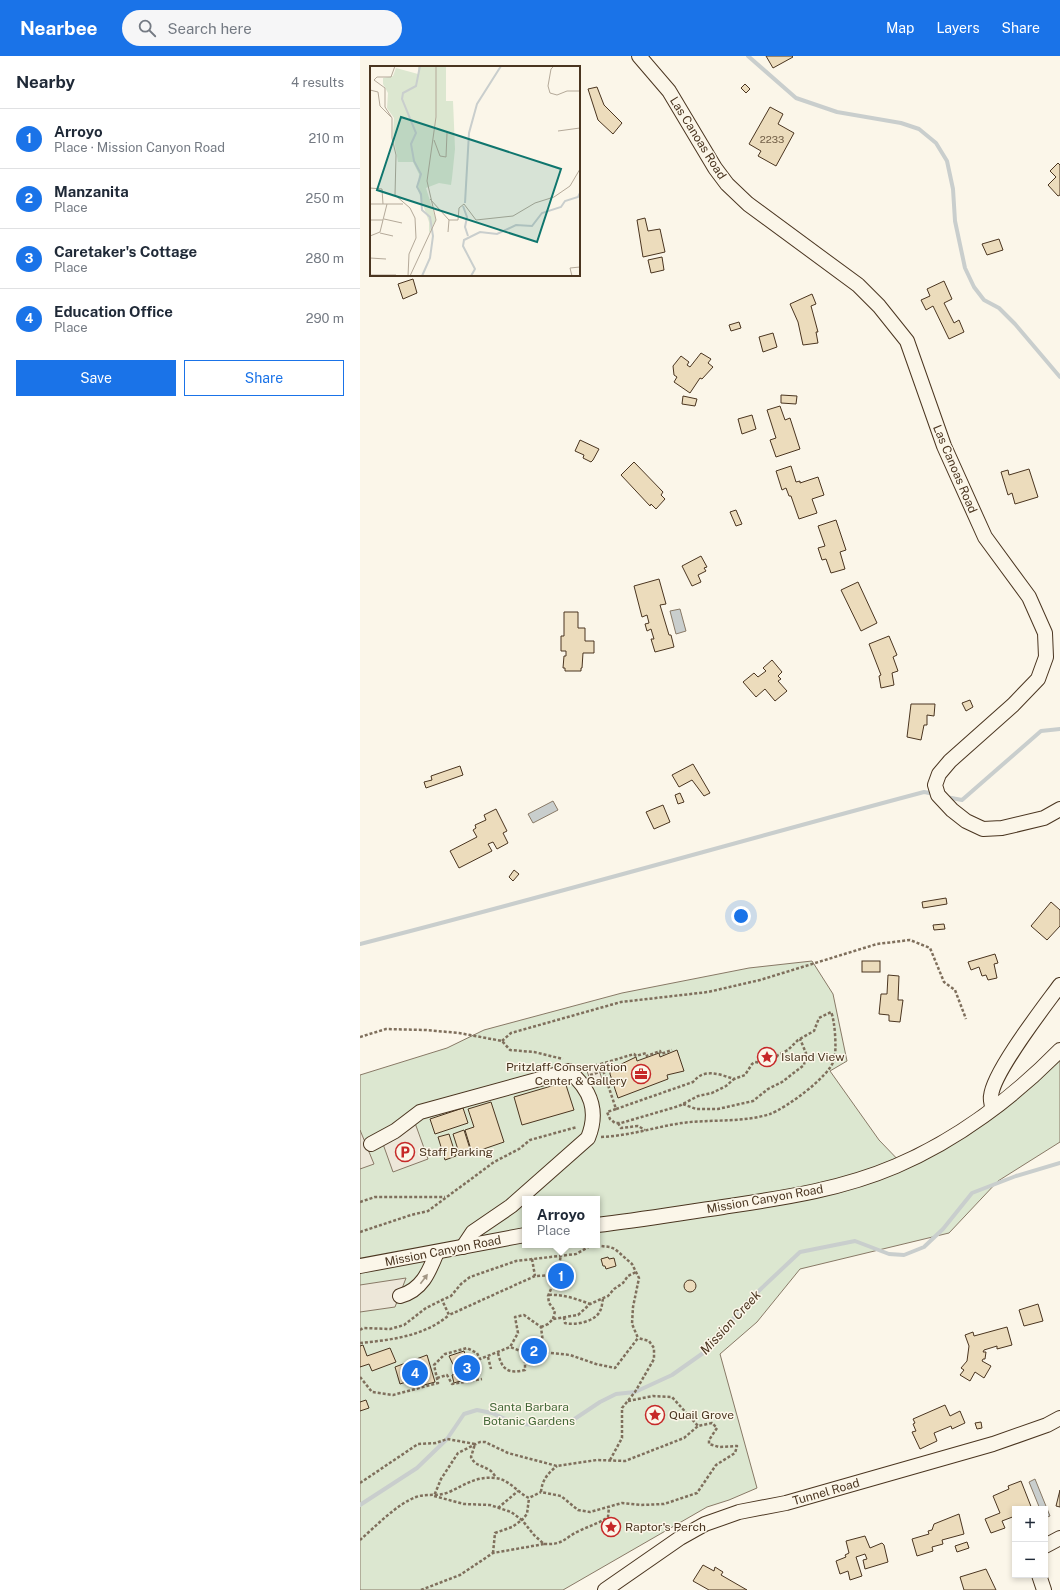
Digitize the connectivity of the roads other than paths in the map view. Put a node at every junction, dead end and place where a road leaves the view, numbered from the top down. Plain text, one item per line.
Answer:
1 (639, 56) edge
2 (1060, 809) edge
3 (1060, 986) edge
4 (1060, 1050) edge
5 (992, 1108) junction
6 (370, 1144) dead end
7 (522, 1196) edge
8 (522, 1196) edge
9 (600, 1225) edge
10 (522, 1236) edge
11 (463, 1247) junction
12 (437, 1252) junction
13 (360, 1266) edge
14 (400, 1296) dead end
15 (1060, 1418) edge
16 (1060, 1538) edge
17 (1048, 1544) edge
18 (1040, 1578) edge
19 (605, 1590) edge
20 (1044, 1590) edge

1 - 2 street, Las Canoas Road
3 - 5 street
4 - 5 street, Mission Canyon Road
5 - 9 street, Mission Canyon Road
6 - 7 street
8 - 11 street
10 - 11 street, Mission Canyon Road
11 - 12 street, Mission Canyon Road
12 - 13 street, Mission Canyon Road
14 -> 12 street
15 - 19 street, Tunnel Road
16 - 17 street
18 - 20 street

